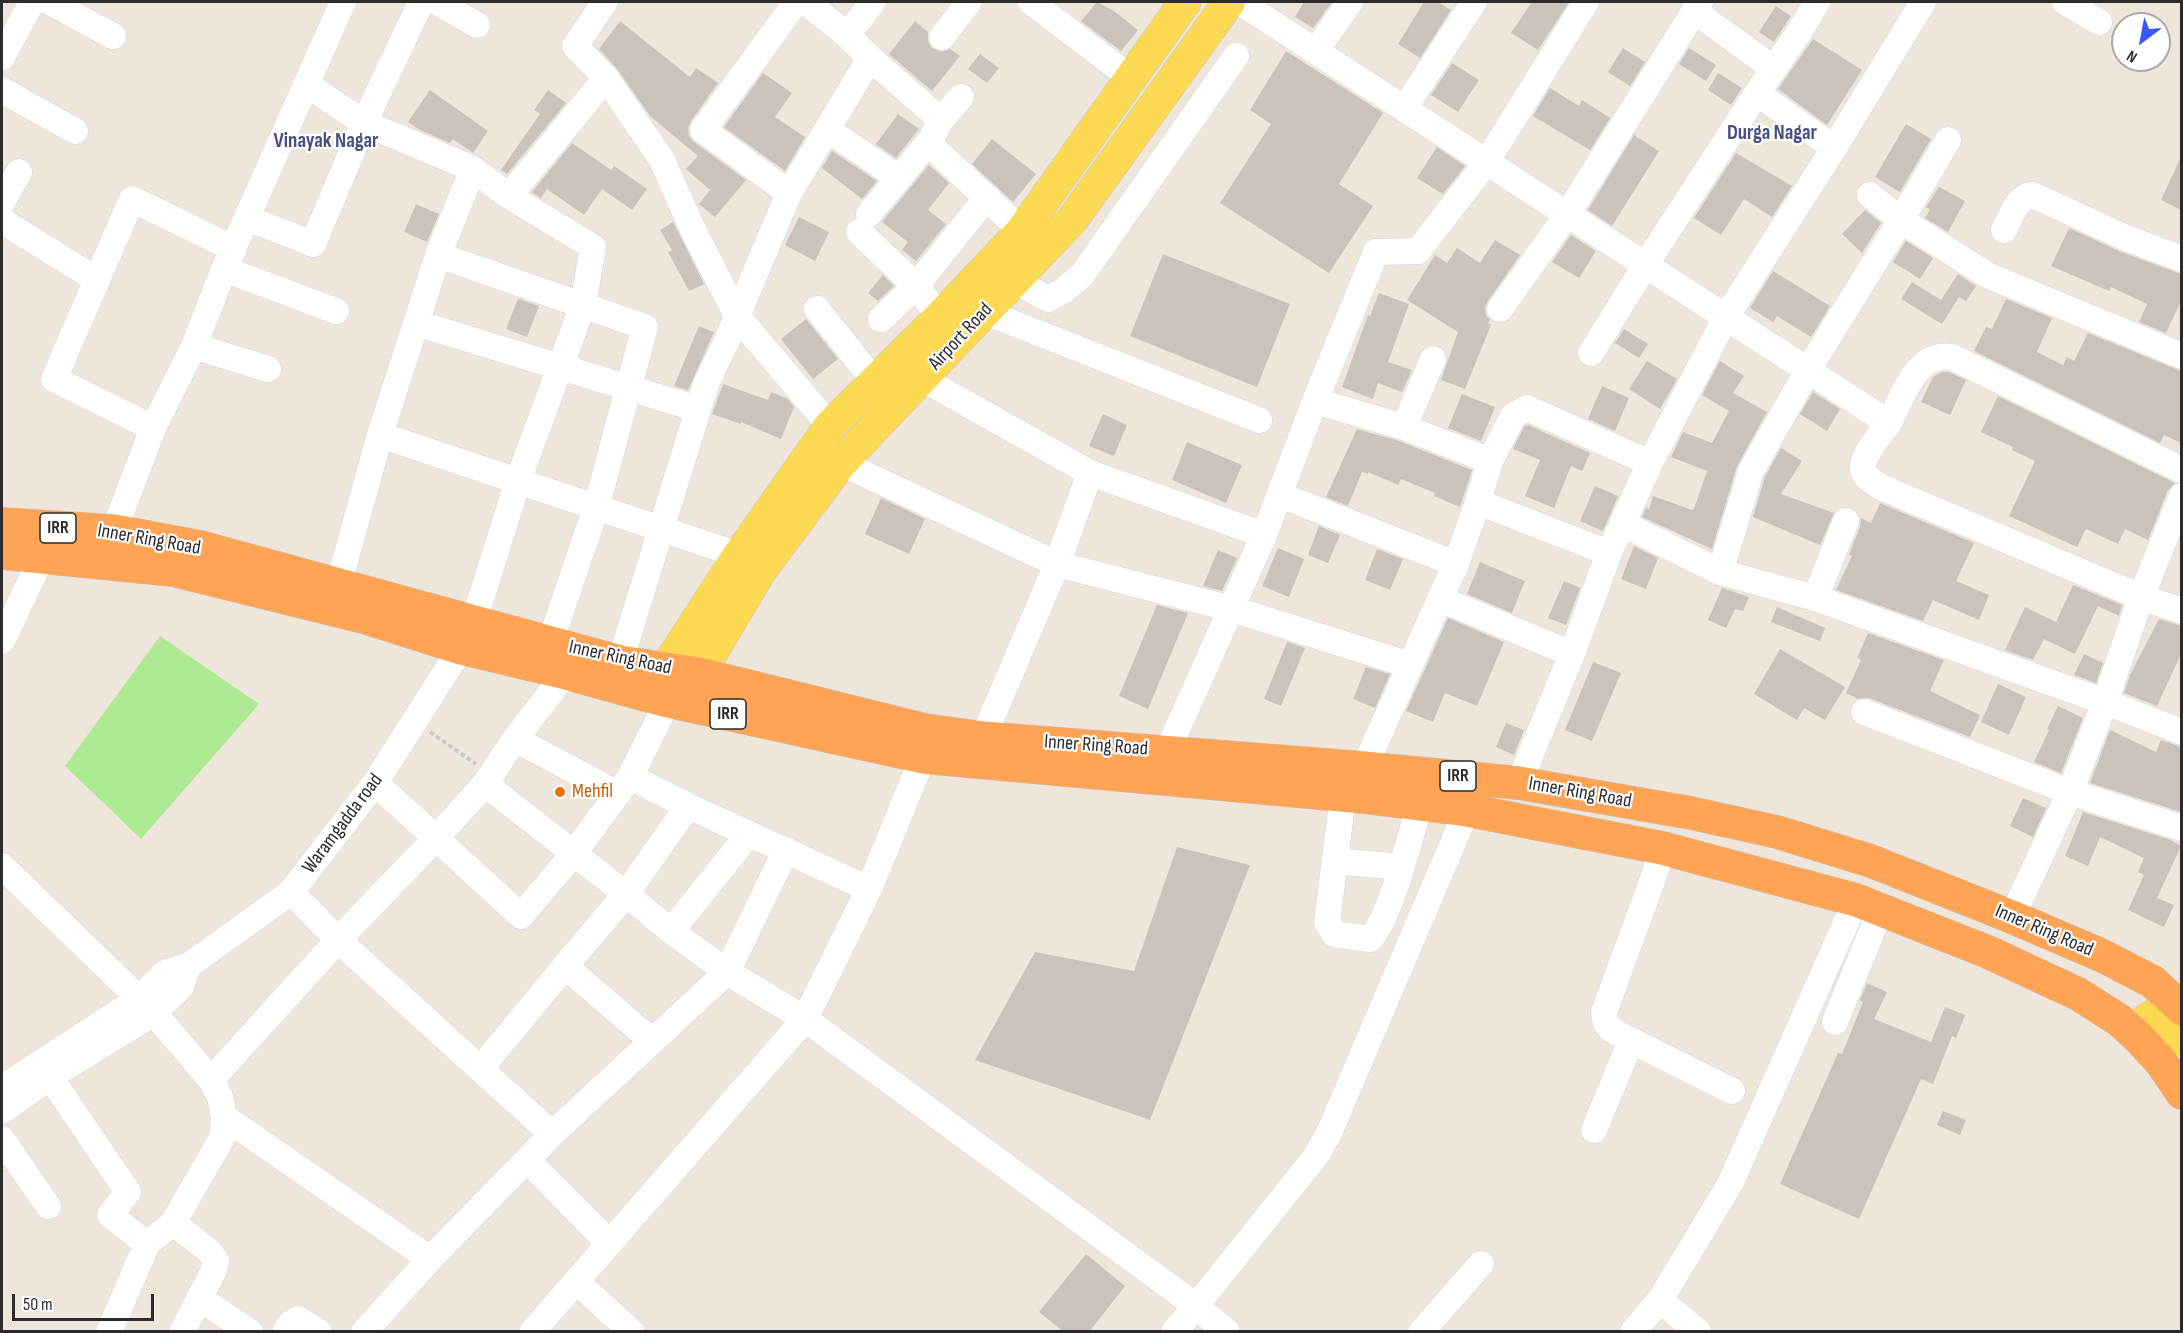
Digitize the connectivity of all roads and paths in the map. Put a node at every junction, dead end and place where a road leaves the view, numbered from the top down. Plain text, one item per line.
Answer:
1 (32, 2) edge
2 (50, 2) edge
3 (343, 2) edge
4 (421, 2) edge
5 (437, 2) edge
6 (605, 2) edge
7 (796, 2) edge
8 (806, 2) edge
9 (873, 2) edge
10 (969, 2) edge
11 (1032, 2) edge
12 (1185, 2) edge
13 (1229, 2) edge
14 (1240, 2) edge
15 (1350, 2) edge
16 (1474, 2) edge
17 (1586, 2) edge
18 (1817, 2) edge
19 (1923, 2) edge
20 (2065, 2) edge
21 (1697, 6) edge
22 (2099, 22) dead end
23 (477, 25) dead end
24 (847, 35) junction
25 (113, 36) dead end
26 (942, 37) dead end
27 (1317, 50) junction
28 (1236, 56) dead end
29 (2, 57) edge
30 (870, 58) junction
31 (1773, 68) junction
32 (606, 78) junction
33 (1131, 78) junction
34 (306, 84) junction
35 (2, 90) edge
36 (1757, 93) junction
37 (961, 97) dead end
38 (1404, 109) junction
39 (941, 120) junction
40 (364, 123) junction
41 (828, 130) junction
42 (75, 132) dead end
43 (1948, 140) dead end
44 (928, 143) junction
45 (1834, 148) junction
46 (1486, 163) junction
47 (473, 169) junction
48 (19, 172) dead end
49 (899, 178) junction
50 (789, 193) junction
51 (1870, 195) dead end
52 (509, 196) junction
53 (987, 197) junction
54 (2, 202) edge
55 (1567, 215) junction
56 (247, 218) junction
57 (1901, 220) junction
58 (2, 221) edge
59 (2004, 230) dead end
60 (1022, 231) junction
61 (438, 255) junction
62 (229, 259) junction
63 (2181, 259) edge
64 (1646, 264) junction
65 (97, 280) junction
66 (1014, 280) junction
67 (916, 286) junction
68 (583, 306) junction
69 (818, 309) dead end
70 (1500, 309) dead end
71 (336, 311) dead end
72 (985, 312) junction
73 (737, 316) junction
74 (940, 317) junction
75 (1726, 317) junction
76 (881, 319) dead end
77 (416, 323) junction
78 (194, 346) junction
79 (1591, 353) dead end
80 (2181, 356) edge
81 (1433, 359) dead end
82 (560, 368) junction
83 (268, 369) dead end
84 (1808, 370) junction
85 (921, 378) junction
86 (875, 382) junction
87 (629, 388) junction
88 (1314, 401) junction
89 (698, 409) junction
90 (1259, 420) dead end
91 (1889, 423) junction
92 (830, 426) junction
93 (1404, 427) junction
94 (153, 428) junction
95 (380, 435) junction
96 (1490, 461) junction
97 (841, 463) junction
98 (1650, 463) junction
99 (2181, 470) edge
100 (1089, 473) junction
101 (518, 481) junction
102 (1280, 495) junction
103 (2181, 496) edge
104 (1478, 502) junction
105 (596, 508) junction
106 (1846, 521) dead end
107 (2, 524) edge
108 (1623, 524) junction
109 (660, 530) junction
110 (114, 531) junction
111 (1264, 536) junction
112 (1609, 553) junction
113 (2, 554) edge
114 (740, 555) junction
115 (42, 556) junction
116 (1057, 564) junction
117 (1456, 564) junction
118 (214, 566) junction
119 (1720, 572) junction
120 (338, 586) junction
121 (2141, 597) junction
122 (1815, 598) junction
123 (1440, 599) junction
124 (1232, 609) junction
125 (2181, 611) edge
126 (468, 634) junction
127 (2, 641) edge
128 (550, 643) junction
129 (1572, 654) junction
130 (620, 662) junction
131 (1410, 665) junction
132 (666, 668) junction
133 (566, 673) junction
134 (699, 674) junction
135 (668, 701) junction
136 (2104, 702) junction
137 (1864, 712) dead end
138 (414, 721) junction
139 (2181, 732) edge
140 (983, 738) junction
141 (515, 739) junction
142 (1167, 752) junction
143 (923, 757) junction
144 (1364, 768) junction
145 (488, 779) junction
146 (375, 783) junction
147 (1519, 783) junction
148 (624, 786) junction
149 (2070, 792) junction
150 (1343, 796) junction
151 (1419, 804) junction
152 (688, 806) junction
153 (1467, 810) junction
154 (2181, 828) edge
155 (749, 834) junction
156 (436, 838) junction
157 (1662, 848) junction
158 (786, 850) junction
159 (574, 853) junction
160 (1335, 861) junction
161 (2, 866) edge
162 (1401, 867) junction
163 (869, 889) junction
164 (291, 892) junction
165 (626, 894) junction
166 (1868, 905) junction
167 (2012, 917) junction
168 (670, 931) junction
169 (338, 940) junction
170 (564, 966) junction
171 (727, 972) junction
172 (147, 1006) junction
173 (2180, 1010) edge
174 (804, 1019) junction
175 (1835, 1022) dead end
176 (652, 1041) junction
177 (1631, 1041) junction
178 (2142, 1043) junction
179 (481, 1068) junction
180 (50, 1077) junction
181 (211, 1080) junction
182 (2, 1088) edge
183 (1732, 1091) dead end
184 (2181, 1093) edge
185 (2, 1111) edge
186 (224, 1117) junction
187 (1594, 1130) dead end
188 (552, 1134) junction
189 (2, 1139) edge
190 (528, 1161) junction
191 (48, 1206) dead end
192 (173, 1223) junction
193 (609, 1243) junction
194 (147, 1244) junction
195 (430, 1259) junction
196 (1480, 1264) dead end
197 (576, 1281) junction
198 (199, 1298) junction
199 (1660, 1300) junction
200 (1196, 1306) junction
201 (109, 1332) edge
202 (182, 1332) edge
203 (250, 1332) edge
204 (285, 1332) edge
205 (319, 1332) edge
206 (364, 1332) edge
207 (532, 1332) edge
208 (632, 1332) edge
209 (1173, 1332) edge
210 (1227, 1332) edge
211 (1421, 1332) edge
212 (1634, 1332) edge
213 (1698, 1332) edge

1 - 29 street
2 - 25 street
3 - 34 street
4 - 40 street
5 - 23 street
6 - 32 street
7 - 50 street
8 - 24 street
9 - 24 street
10 - 26 street
11 - 33 street
12 - 33 main road, Airport Road
13 - 66 main road, Airport Road
14 - 27 street
15 - 27 street
16 - 38 street
17 - 46 street
18 - 31 street
19 - 45 street
20 - 22 street
21 - 31 street
21 - 55 street
24 - 30 street
27 - 38 street
28 - 66 street
30 - 39 street
30 - 41 street
31 - 36 street
32 - 52 street
32 - 73 street
33 - 60 main road, Airport Road
34 - 40 street
34 - 56 street
35 - 42 street
36 - 45 street
36 - 64 street
37 - 39 street
38 - 46 street
39 - 44 street
40 - 47 street
40 - 56 street
41 - 49 street
41 - 50 street
43 - 57 street
44 - 49 street
44 - 53 street
45 - 75 street
46 - 55 street
46 - 88 street
47 - 52 street
47 - 61 street
48 - 54 street
49 - 67 street
50 - 73 street
51 - 57 street
52 - 68 street, Waramgadda road
53 - 60 street
53 - 67 street
55 - 64 street
55 - 70 street
56 - 62 street
57 - 80 street
57 - 84 street
58 - 65 street
59 - 63 street
60 - 74 main road, Airport Road
61 - 68 street
61 - 77 street
62 - 65 street
62 - 71 street
62 - 78 street
64 - 75 street
64 - 79 street
65 - 94 street
66 - 72 main road, Airport Road
67 - 74 street
67 - 76 street
68 - 82 street, Waramgadda road
68 - 87 street
69 - 86 street
72 - 85 main road, Airport Road
72 - 90 street
73 - 89 street
73 - 92 street
74 - 86 main road, Airport Road
75 - 84 street
75 - 98 street
77 - 82 street
77 - 95 street
78 - 83 street
78 - 94 street
81 - 93 street
82 - 87 street
82 - 101 street, Waramgadda road
84 - 91 street
84 - 119 street
85 - 97 main road, Airport Road
85 - 100 street
86 - 92 main road, Airport Road
87 - 89 street
87 - 105 street
88 - 93 street
88 - 102 street
89 - 109 street
91 - 99 street
91 - 121 street
92 - 114 main road, Airport Road
93 - 96 street
94 - 110 street
95 - 101 street
95 - 120 street
96 - 98 street
96 - 104 street
97 - 116 street
97 - 134 main road, Airport Road
98 - 108 street
100 - 111 street
100 - 116 street
101 - 105 street
101 - 126 street, Waramgadda road
102 - 111 street
102 - 117 street
103 - 121 street
104 - 112 street
104 - 117 street
105 - 109 street
105 - 128 street
106 - 122 street
107 - 110 highway, Inner Ring Road / IRR
108 - 112 street
108 - 119 street
109 - 114 street
109 - 130 street
110 - 118 highway, Inner Ring Road / IRR
111 - 124 street
112 - 129 street
113 - 115 highway, Inner Ring Road / IRR
114 - 132 main road, Airport Road
115 - 118 highway, Inner Ring Road / IRR
115 - 127 street
116 - 124 street
116 - 140 street
117 - 123 street
118 - 120 highway, Inner Ring Road / IRR
118 - 126 highway, Inner Ring Road / IRR
119 - 122 street
120 - 126 highway, Inner Ring Road / IRR
121 - 125 street
121 - 136 street
122 - 136 street
123 - 129 street
123 - 131 street
124 - 131 street
124 - 142 street
126 - 128 highway, Inner Ring Road / IRR
126 - 133 highway, Inner Ring Road / IRR
126 - 138 street, Waramgadda road
128 - 130 highway, Inner Ring Road / IRR
129 - 147 street
130 - 132 highway, Inner Ring Road / IRR
131 - 144 street
132 - 134 highway, Inner Ring Road / IRR
133 - 135 highway, Inner Ring Road / IRR
133 - 141 street
134 - 140 highway, Inner Ring Road / IRR
135 - 143 highway, Inner Ring Road / IRR
135 - 148 street
136 - 139 street
136 - 149 street
137 - 149 street
138 - 145 path
138 - 146 street, Waramgadda road
140 - 142 highway, Inner Ring Road / IRR
141 - 145 street
141 - 148 street
142 - 144 highway, Inner Ring Road / IRR
143 - 150 highway, Inner Ring Road / IRR
143 - 163 street
144 - 147 highway, Inner Ring Road / IRR
145 - 156 street
145 - 159 street
146 - 156 street
146 - 164 street, Waramgadda road
147 - 167 highway, Inner Ring Road / IRR
148 - 152 street
148 - 159 street
149 - 154 street
149 - 167 street
150 - 151 highway, Inner Ring Road / IRR
150 - 160 street
151 - 153 highway, Inner Ring Road / IRR
151 - 162 street
152 - 155 street
152 - 165 street
153 - 157 highway, Inner Ring Road / IRR
153 - 200 street
155 - 158 street
155 - 168 street
156 - 159 street
156 - 169 street
157 - 166 highway, Inner Ring Road / IRR
157 - 177 street
158 - 163 street
158 - 171 street
159 - 165 street
160 - 162 street
160 - 162 street
161 - 172 street
163 - 174 street
164 - 169 street
164 - 172 street, Waramgadda road
165 - 168 street
165 - 170 street
166 - 175 street
166 - 178 highway, Inner Ring Road / IRR
166 - 199 street
167 - 173 highway, Inner Ring Road / IRR
168 - 171 street
169 - 179 street
169 - 181 street
170 - 176 street
170 - 179 street
171 - 174 street
171 - 176 street
172 - 180 street, Waramgadda road
172 - 181 street
172 - 182 street, Waramgadda road
173 - 178 main road, Inner Ring Road / IRR
174 - 193 street
174 - 200 street
176 - 188 street
177 - 183 street
177 - 187 street
178 - 184 highway, Inner Ring Road / IRR
179 - 188 street
180 - 185 street, Waramgadda road
180 - 194 street
181 - 186 street
186 - 192 street
186 - 195 street
188 - 190 street
189 - 191 street
190 - 193 street
190 - 195 street
192 - 194 street
192 - 198 street
193 - 197 street
194 - 201 street
195 - 206 street
196 - 211 street
197 - 207 street
197 - 208 street
198 - 202 street
198 - 203 street
199 - 212 street
199 - 213 street
200 - 209 street
200 - 210 street
204 - 205 street

